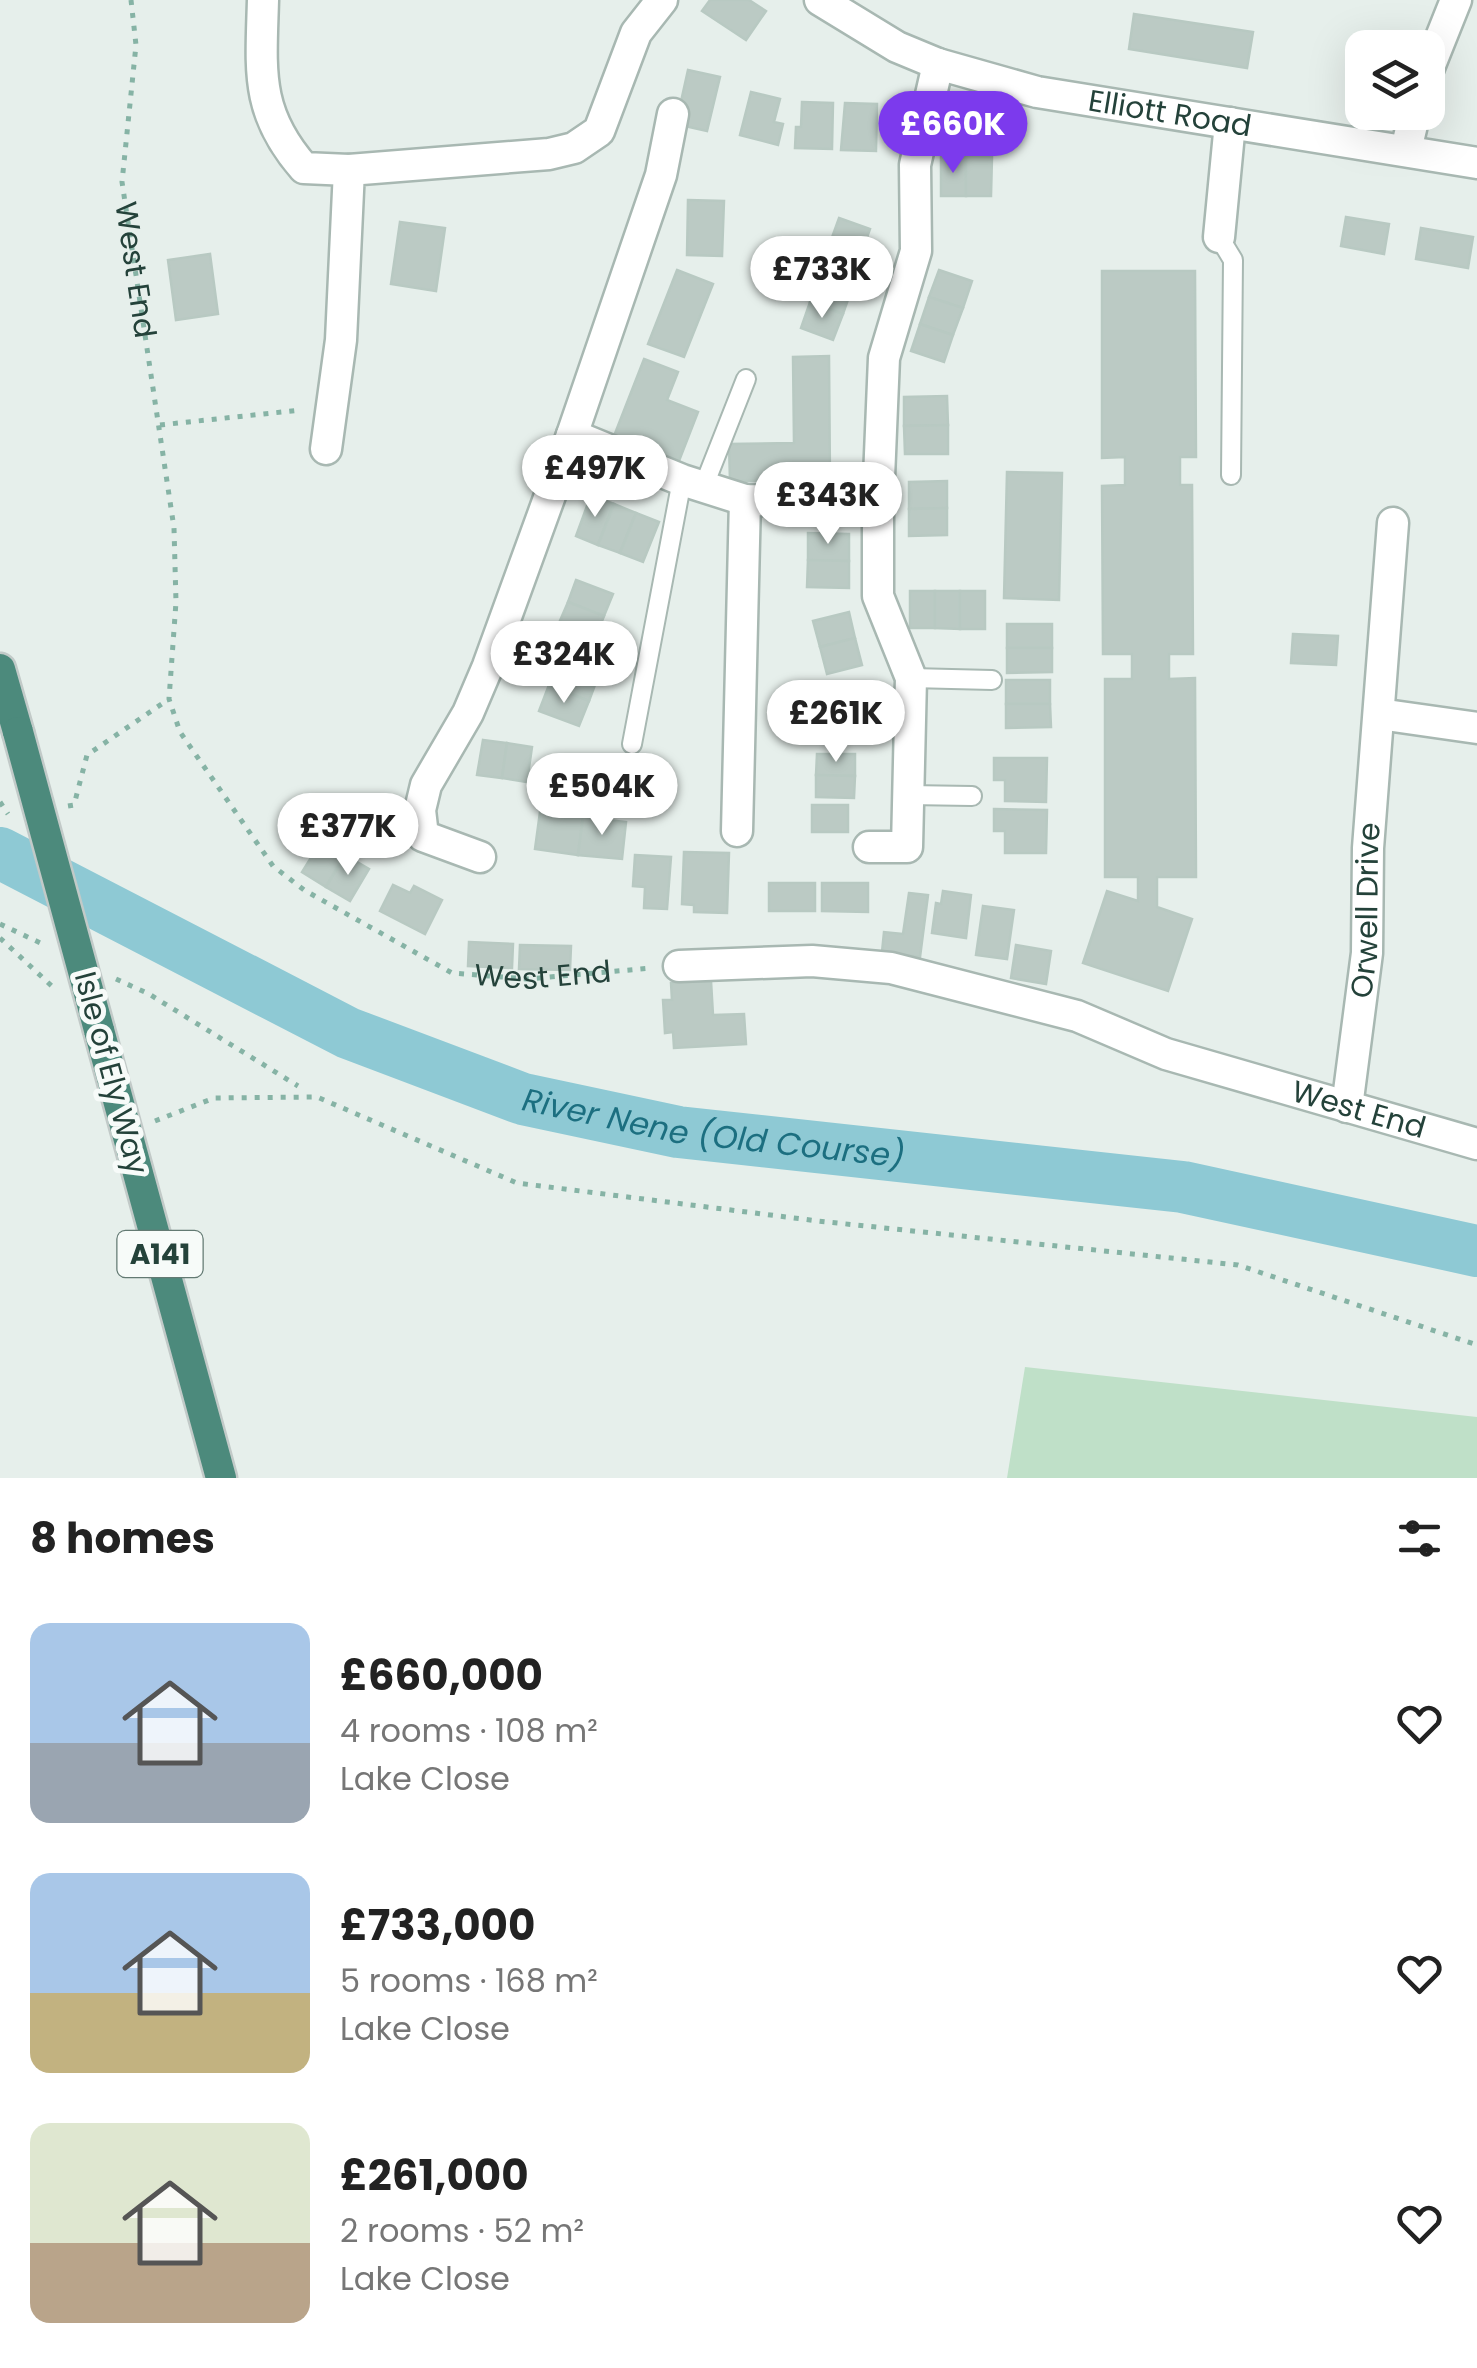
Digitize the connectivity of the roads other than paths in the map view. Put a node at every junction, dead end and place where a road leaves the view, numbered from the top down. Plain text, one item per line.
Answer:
1 (263, 0) edge
2 (662, 0) edge
3 (820, 0) edge
4 (1456, 0) edge
5 (868, 12) edge
6 (1444, 30) edge
7 (938, 64) junction
8 (673, 114) dead end
9 (1230, 124) junction
10 (1410, 130) edge
11 (1406, 150) junction
12 (1477, 164) edge
13 (349, 170) junction
14 (1219, 237) joint
15 (746, 379) dead end
16 (572, 435) junction
17 (326, 449) dead end
18 (1231, 475) dead end
19 (692, 484) junction
20 (745, 500) junction
21 (878, 502) junction
22 (1393, 523) dead end
23 (0, 668) edge
24 (911, 678) junction
25 (992, 680) dead end
26 (1379, 714) junction
27 (1477, 728) edge
28 (632, 744) dead end
29 (908, 795) junction
30 (972, 796) dead end
31 (737, 831) dead end
32 (869, 847) dead end
33 (480, 857) dead end
34 (678, 966) road end
35 (1348, 1106) junction
36 (1477, 1144) edge
37 (222, 1478) edge

1 - 13 street
2 - 13 street
3 - 5 street, Elliott Road
4 - 6 street
5 - 7 street, Elliott Road
7 - 9 street, Elliott Road
7 - 21 street
8 - 16 street
9 - 11 street, Elliott Road
9 - 14 street
10 - 11 street
11 - 12 street, Elliott Road
13 - 17 street
14 - 18 lane
15 - 19 lane
16 - 19 street
16 - 33 street
19 - 20 street
19 - 28 lane
20 - 21 street
20 - 31 street
21 - 24 street
22 - 26 street, Orwell Drive
23 - 37 highway, Isle of Ely Way / A141, bridge
24 - 25 lane
24 - 29 street
26 - 27 street
26 - 35 street, Orwell Drive
29 - 30 lane
29 - 32 street
34 - 35 street, West End
35 - 36 street, West End

